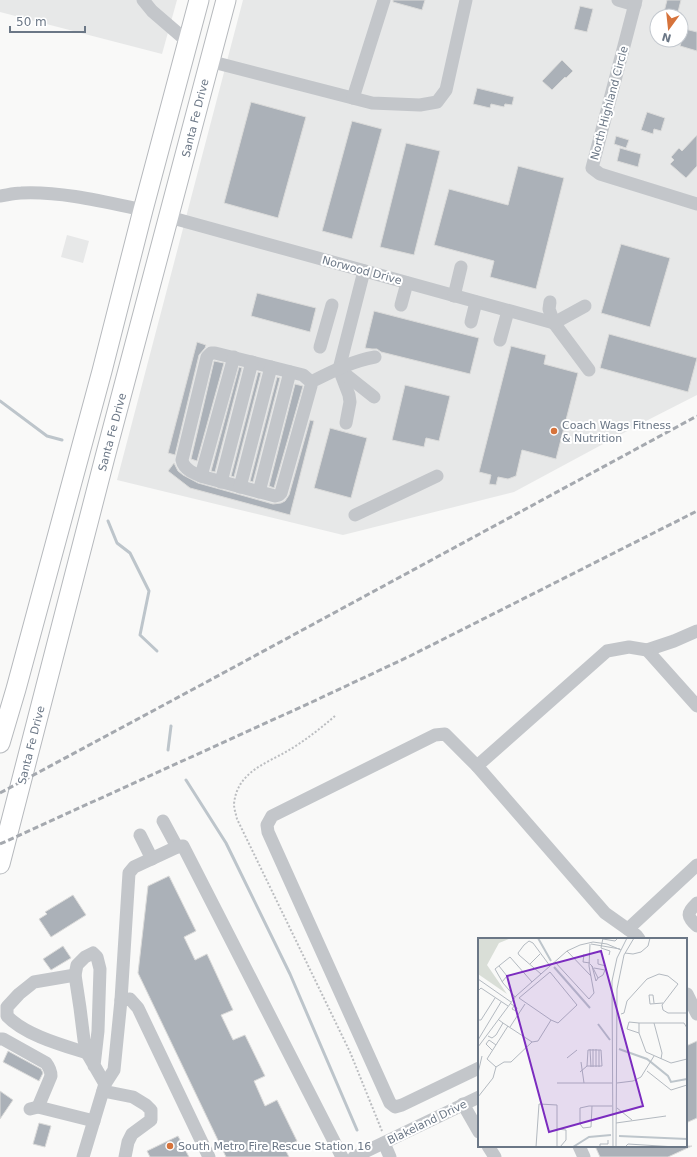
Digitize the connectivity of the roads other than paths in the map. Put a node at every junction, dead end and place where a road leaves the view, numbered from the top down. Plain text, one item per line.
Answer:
1 (143, 0) edge
2 (199, 0) edge
3 (226, 0) edge
4 (384, 0) edge
5 (466, 0) edge
6 (618, 0) edge
7 (635, 2) edge
8 (188, 42) junction
9 (209, 61) junction
10 (353, 98) junction
11 (157, 160) junction
12 (0, 196) edge
13 (697, 204) edge
14 (143, 210) junction
15 (169, 217) junction
16 (461, 268) dead end
17 (364, 271) junction
18 (407, 283) junction
19 (454, 296) junction
20 (476, 302) junction
21 (550, 302) dead end
22 (332, 305) dead end
23 (401, 305) dead end
24 (585, 306) dead end
25 (508, 311) junction
26 (471, 322) dead end
27 (554, 324) junction
28 (500, 340) dead end
29 (320, 347) dead end
30 (375, 357) dead end
31 (234, 358) junction
32 (252, 362) junction
33 (271, 367) junction
34 (339, 369) junction
35 (589, 370) dead end
36 (290, 372) junction
37 (311, 382) junction
38 (374, 398) dead end
39 (346, 423) dead end
40 (201, 476) junction
41 (437, 476) dead end
42 (222, 482) junction
43 (240, 487) junction
44 (259, 492) junction
45 (355, 514) dead end
46 (697, 632) edge
47 (648, 650) junction
48 (697, 706) edge
49 (0, 743) edge
50 (477, 766) junction
51 (163, 821) dead end
52 (140, 835) dead end
53 (177, 847) junction
54 (152, 858) junction
55 (0, 864) edge
56 (697, 865) edge
57 (697, 903) edge
58 (697, 926) edge
59 (628, 930) junction
60 (638, 938) edge
61 (75, 975) junction
62 (690, 992) edge
63 (121, 1000) junction
64 (697, 1014) edge
65 (0, 1039) edge
66 (87, 1053) junction
67 (94, 1066) junction
68 (478, 1068) edge
69 (104, 1088) junction
70 (478, 1097) edge
71 (463, 1104) junction
72 (94, 1121) junction
73 (477, 1128) edge
74 (384, 1143) junction
75 (489, 1147) edge
76 (579, 1147) edge
77 (84, 1157) edge
78 (125, 1157) edge
79 (209, 1157) edge
80 (342, 1157) edge
81 (354, 1157) edge
82 (390, 1157) edge
83 (495, 1157) edge
84 (584, 1157) edge

1 - 8 street
2 - 8 highway
3 - 9 highway, Santa Fe Drive
4 - 10 street
5 - 10 street
6 - 7 street
7 - 13 street, North Highland Circle
8 - 11 highway
9 - 10 street
9 - 15 highway, Santa Fe Drive
11 - 14 highway
11 - 15 highway
12 - 14 street
14 - 49 highway
15 - 17 street, Norwood Drive
15 - 55 highway, Santa Fe Drive
16 - 19 street
17 - 18 street, Norwood Drive
17 - 34 street
18 - 19 street, Norwood Drive
18 - 23 street
19 - 20 street, Norwood Drive
20 - 25 street, Norwood Drive
20 - 26 street
21 - 27 street
22 - 29 street
24 - 27 street
25 - 27 street, Norwood Drive
25 - 28 street
27 - 35 street
30 - 34 street
31 - 32 street
31 - 40 street
31 - 40 street
32 - 33 street
32 - 42 street
33 - 36 street
33 - 43 street
34 - 37 street
34 - 38 street
34 - 39 street
36 - 37 street
36 - 44 street
37 - 44 street
40 - 42 street
41 - 45 street
42 - 43 street
43 - 44 street
46 - 47 street
47 - 48 street
47 - 50 street
50 - 59 street
50 - 68 street
51 - 53 street
52 - 54 street
53 - 54 street
53 - 80 street
54 - 63 street
56 - 59 street
57 - 58 street
59 - 60 street
61 - 66 street
61 - 66 street
61 - 67 street
62 - 64 street
63 - 69 street
63 - 79 street
65 - 72 street
66 - 67 street
67 - 69 street
69 - 72 street
69 - 78 street
70 - 71 street, Blakeland Drive
71 - 73 street
71 - 74 street, Blakeland Drive
72 - 77 street
74 - 81 street, Blakeland Drive
74 - 82 street
75 - 83 street
76 - 84 street

